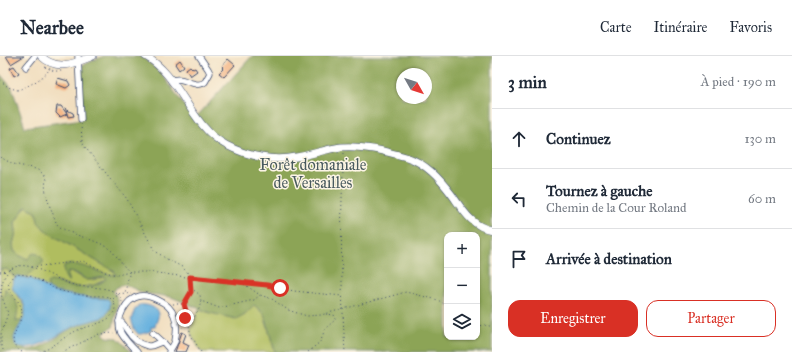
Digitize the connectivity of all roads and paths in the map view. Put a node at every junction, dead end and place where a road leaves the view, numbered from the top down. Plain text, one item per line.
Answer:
1 (35, 56) edge
2 (41, 56) edge
3 (93, 56) edge
4 (145, 56) edge
5 (199, 56) edge
6 (78, 59) edge
7 (51, 63) junction
8 (26, 67) dead end
9 (0, 80) edge
10 (171, 81) junction
11 (82, 119) joint
12 (345, 147) junction
13 (0, 157) edge
14 (492, 230) edge
15 (32, 267) junction
16 (10, 269) junction
17 (7, 271) junction
18 (0, 272) edge
19 (130, 272) junction
20 (14, 275) junction
21 (190, 277) junction
22 (243, 283) junction
23 (191, 288) junction
24 (1, 293) edge
25 (125, 293) dead end
26 (118, 294) junction
27 (260, 295) junction
28 (342, 296) junction
29 (112, 299) junction
30 (201, 302) junction
31 (165, 303) junction
32 (184, 304) junction
33 (444, 304) edge
34 (342, 309) junction
35 (122, 314) junction
36 (325, 314) junction
37 (119, 321) junction
38 (480, 326) edge
39 (492, 327) edge
40 (181, 331) dead end
41 (121, 332) junction
42 (153, 333) dead end
43 (163, 342) junction
44 (169, 350) edge
45 (4, 352) edge
46 (22, 352) edge
47 (40, 352) edge
48 (62, 352) edge
49 (137, 352) edge
50 (201, 352) edge
51 (308, 352) edge
52 (345, 352) edge

1 - 8 street
2 - 7 main road
3 - 6 main road
4 - 10 main road
5 - 10 street
6 - 7 main road
6 - 11 street
7 - 9 path
10 - 12 main road
11 - 21 path
12 - 14 main road
12 - 28 path
13 - 19 path
15 - 16 path
15 - 19 path
15 - 26 path
16 - 17 path
16 - 20 path
17 - 18 path
17 - 24 path
19 - 21 path
19 - 25 path
20 - 29 path
20 - 46 path
21 - 22 path
21 - 23 path
22 - 27 path
22 - 28 path
23 - 30 path
23 - 32 path
24 - 45 path
26 - 29 path
26 - 35 path
27 - 30 path
27 - 36 path
28 - 34 path
29 - 47 path
30 - 50 path
31 - 32 path
31 - 35 street
31 - 44 street
32 - 40 path
33 - 34 path
34 - 36 path
34 - 52 path
35 - 37 street
36 - 51 path
37 - 41 street
37 - 43 street
38 - 39 path
41 - 48 path
41 - 49 street
42 - 43 street
43 - 44 street

